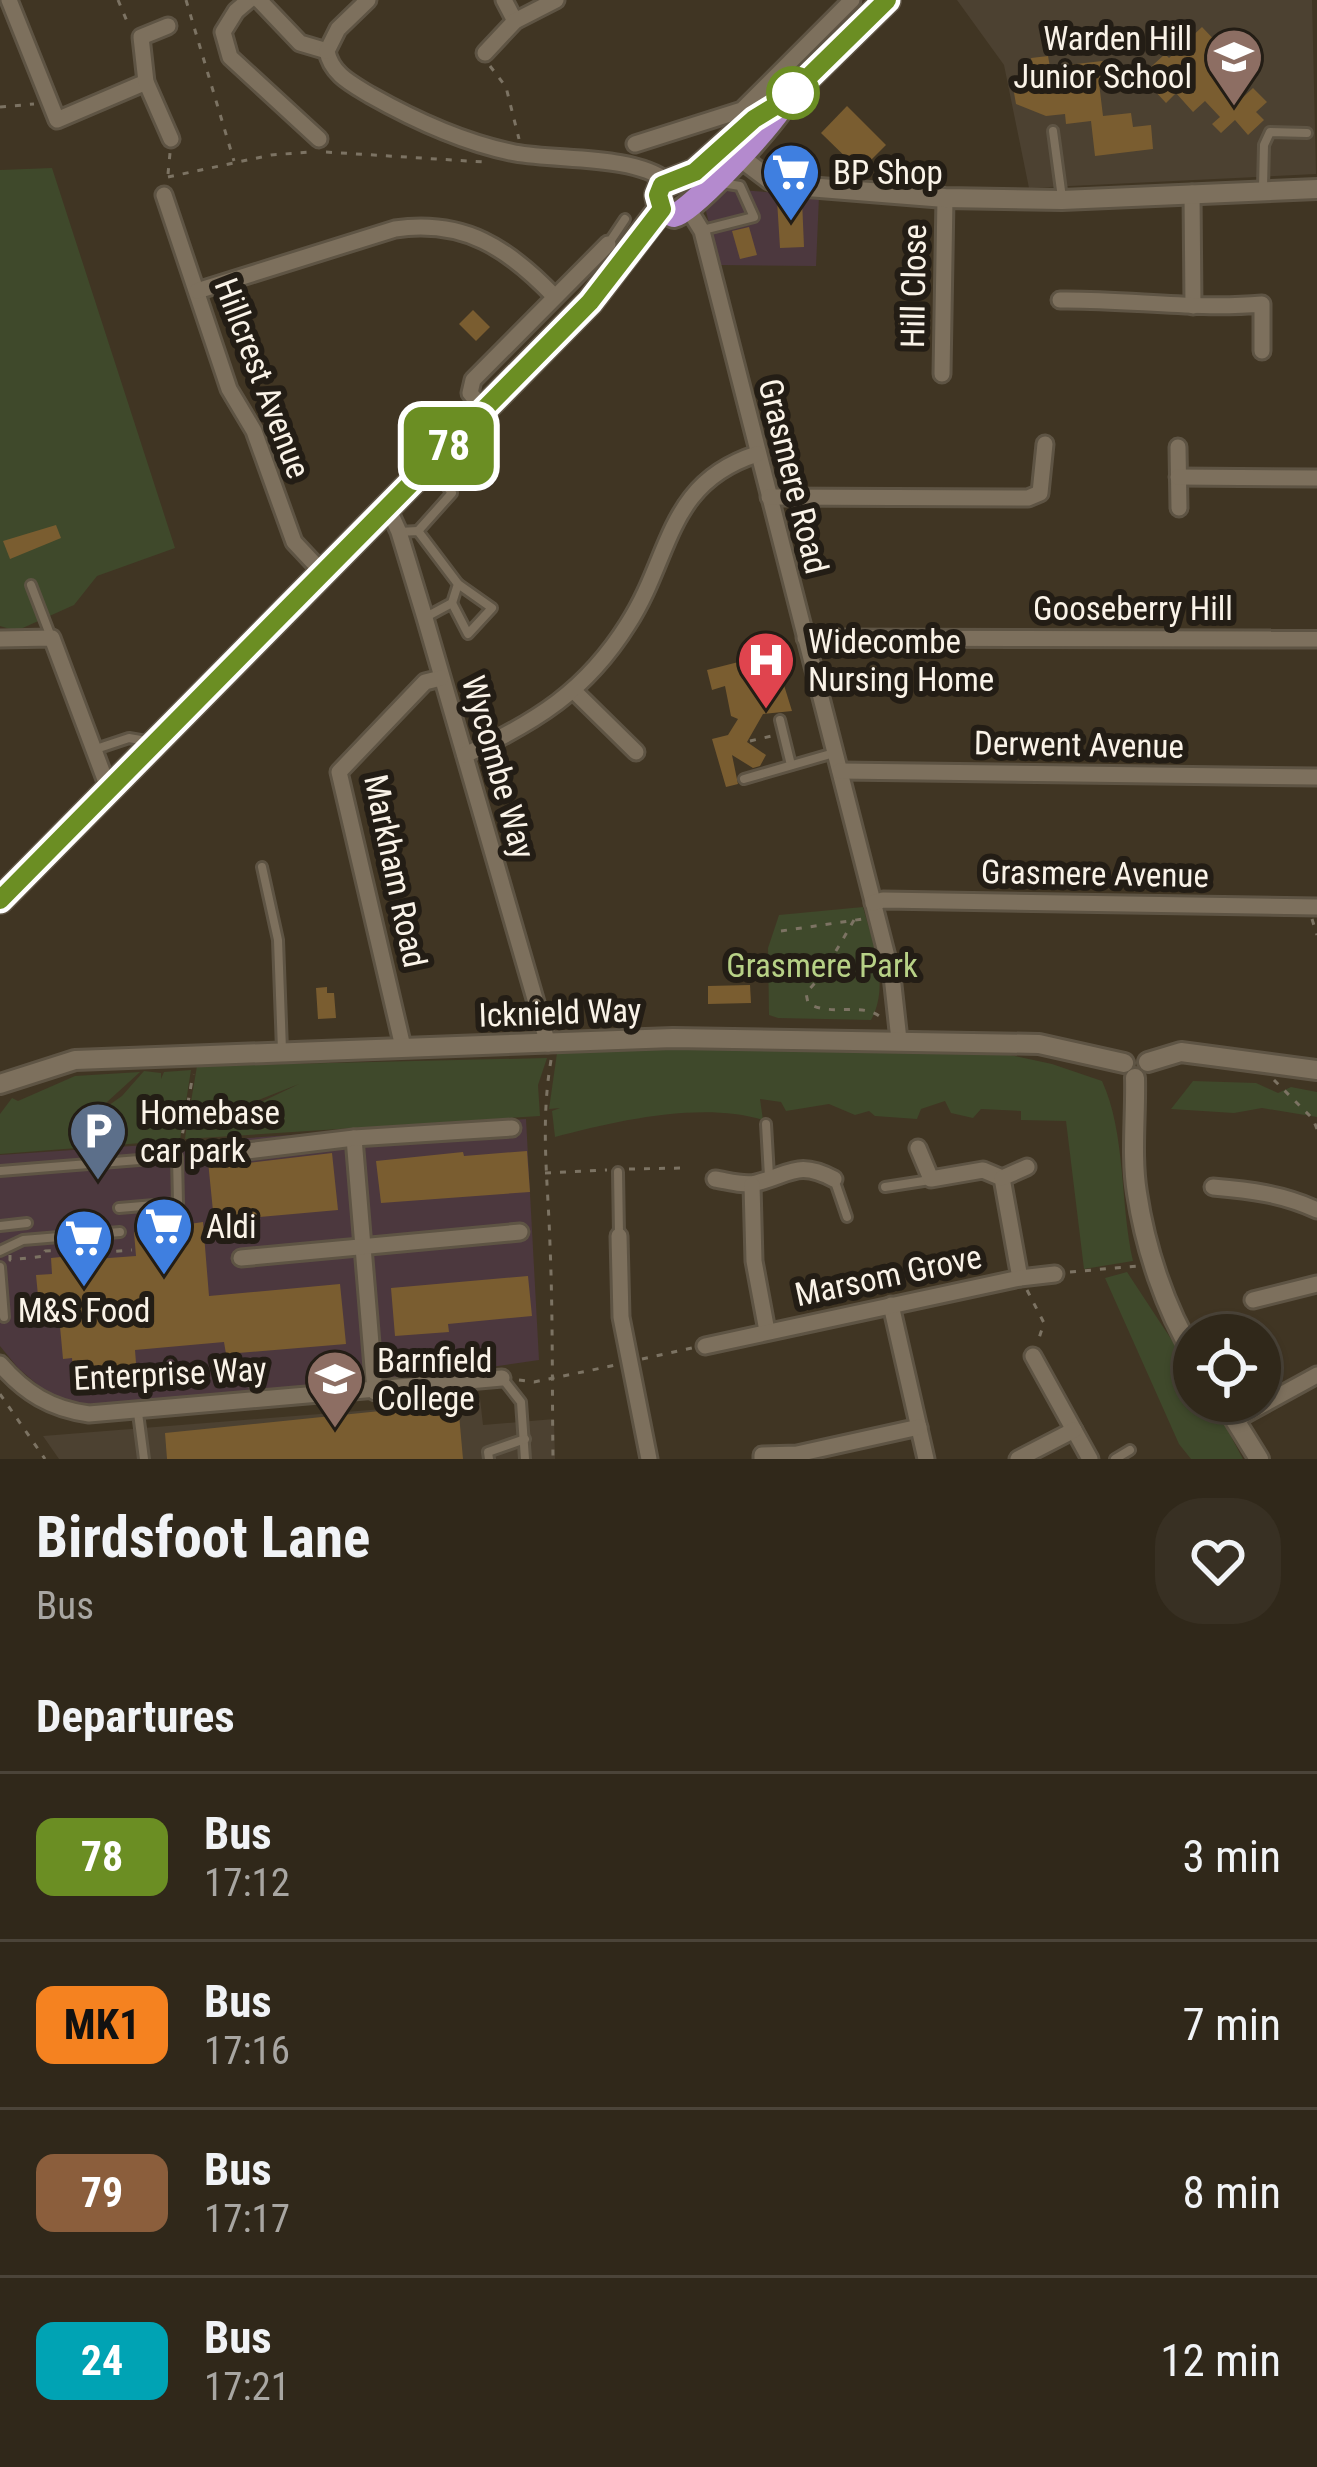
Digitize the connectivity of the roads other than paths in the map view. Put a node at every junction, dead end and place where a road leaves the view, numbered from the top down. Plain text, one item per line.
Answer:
1 (249, 0) edge
2 (259, 0) edge
3 (368, 0) edge
4 (504, 0) edge
5 (556, 0) edge
6 (852, 0) edge
7 (887, 0) edge
8 (14, 2) edge
9 (514, 21) junction
10 (168, 26) dead end
11 (327, 51) junction
12 (485, 53) road end
13 (146, 82) junction
14 (785, 100) junction
15 (1053, 131) dead end
16 (1307, 133) dead end
17 (319, 139) dead end
18 (170, 140) road end
19 (635, 144) dead end
20 (741, 158) junction
21 (672, 180) junction
22 (713, 181) junction
23 (1263, 189) junction
24 (1317, 189) edge
25 (1192, 193) junction
26 (164, 195) dead end
27 (945, 199) junction
28 (1062, 200) junction
29 (662, 209) junction
30 (695, 214) junction
31 (625, 219) dead end
32 (608, 244) joint
33 (197, 291) junction
34 (554, 296) junction
35 (1060, 300) dead end
36 (1193, 306) junction
37 (1262, 351) dead end
38 (942, 374) dead end
39 (484, 410) junction
40 (1045, 444) dead end
41 (1178, 447) dead end
42 (757, 454) junction
43 (421, 474) junction
44 (1178, 477) junction
45 (1317, 478) edge
46 (769, 497) junction
47 (388, 508) junction
48 (1179, 508) dead end
49 (418, 531) junction
50 (399, 532) junction
51 (323, 573) junction
52 (458, 584) junction
53 (31, 585) dead end
54 (452, 603) junction
55 (425, 618) junction
56 (52, 638) junction
57 (805, 638) junction
58 (0, 639) edge
59 (1317, 639) edge
60 (441, 678) junction
61 (575, 692) junction
62 (780, 719) dead end
63 (156, 743) junction
64 (96, 749) junction
65 (636, 752) dead end
66 (836, 752) junction
67 (465, 755) junction
68 (791, 765) junction
69 (840, 771) junction
70 (1317, 777) edge
71 (744, 779) dead end
72 (109, 790) junction
73 (262, 867) dead end
74 (0, 900) edge
75 (1317, 907) edge
76 (874, 910) junction
77 (898, 1031) junction
78 (548, 1044) junction
79 (404, 1047) junction
80 (282, 1051) junction
81 (1136, 1068) junction
82 (1317, 1070) edge
83 (3, 1079) edge
84 (766, 1124) dead end
85 (512, 1128) dead end
86 (354, 1138) junction
87 (918, 1148) dead end
88 (238, 1152) dead end
89 (1027, 1167) dead end
90 (0, 1171) edge
91 (618, 1172) dead end
92 (769, 1178) junction
93 (834, 1178) joint
94 (1002, 1178) junction
95 (715, 1179) dead end
96 (931, 1179) junction
97 (752, 1185) junction
98 (885, 1186) dead end
99 (1213, 1187) dead end
100 (119, 1208) dead end
101 (1317, 1210) edge
102 (847, 1217) dead end
103 (27, 1223) dead end
104 (0, 1226) edge
105 (120, 1232) dead end
106 (520, 1232) dead end
107 (619, 1235) joint
108 (360, 1247) junction
109 (5, 1252) edge
110 (241, 1258) dead end
111 (0, 1267) edge
112 (1055, 1274) road end
113 (1021, 1278) junction
114 (1317, 1284) edge
115 (1253, 1300) dead end
116 (891, 1305) junction
117 (1174, 1314) edge
118 (4, 1317) dead end
119 (767, 1331) junction
120 (705, 1346) road end
121 (1033, 1356) road end
122 (0, 1364) edge
123 (317, 1366) dead end
124 (254, 1372) dead end
125 (1317, 1375) edge
126 (502, 1378) joint
127 (375, 1392) junction
128 (321, 1395) junction
129 (1281, 1395) edge
130 (257, 1400) junction
131 (137, 1411) junction
132 (1236, 1422) edge
133 (919, 1427) junction
134 (1074, 1430) junction
135 (525, 1438) junction
136 (1130, 1450) dead end
137 (144, 1459) edge
138 (489, 1459) edge
139 (526, 1459) edge
140 (649, 1459) edge
141 (762, 1459) edge
142 (926, 1459) edge
143 (1018, 1459) edge
144 (1090, 1459) edge
145 (1114, 1459) edge
146 (1259, 1459) edge

1 - 17 street
2 - 11 street
3 - 11 street
4 - 9 street
5 - 9 street
6 - 19 street
7 - 14 highway
8 - 13 street
9 - 12 street
10 - 13 street
11 - 21 street
13 - 18 street
14 - 20 highway
14 - 21 highway
15 - 28 lane
16 - 23 lane
20 - 22 highway
20 - 27 street
21 - 29 highway
21 - 30 highway
22 - 30 highway
22 - 30 lane
23 - 24 street
23 - 25 street
25 - 28 street
25 - 36 street
26 - 33 street, Hillcrest Avenue
27 - 28 street
27 - 38 street, Hill Close
29 - 30 highway
29 - 39 highway
30 - 42 street, Grasmere Road
31 - 32 lane
32 - 34 street
33 - 34 street
33 - 51 street, Hillcrest Avenue
34 - 39 street
35 - 36 street
36 - 37 street
39 - 43 highway
40 - 46 street
41 - 44 street
42 - 46 street, Grasmere Road
42 - 61 street
43 - 47 highway
43 - 49 lane
44 - 45 street
44 - 48 street
46 - 57 street, Grasmere Road
47 - 50 street, Wycombe Way
47 - 51 highway
49 - 50 lane
49 - 52 lane
50 - 55 street, Wycombe Way
51 - 63 highway
52 - 54 lane
52 - 54 lane
53 - 56 lane
54 - 55 lane
55 - 60 street, Wycombe Way
56 - 58 street
56 - 64 street
57 - 59 street, Gooseberry Hill
57 - 66 street, Grasmere Road
60 - 67 street, Wycombe Way
60 - 79 street, Markham Road
61 - 65 street
61 - 67 street
62 - 68 lane
63 - 64 lane
63 - 72 highway
64 - 72 street
66 - 68 lane
66 - 69 street, Grasmere Road
67 - 78 street, Wycombe Way
68 - 71 lane
69 - 70 street, Derwent Avenue
69 - 76 street, Grasmere Road
72 - 74 highway
73 - 80 lane
75 - 76 street, Grasmere Avenue
76 - 77 street, Grasmere Road
77 - 78 street, Icknield Way
77 - 81 street, Icknield Way
78 - 79 street, Icknield Way
79 - 80 street, Icknield Way
80 - 83 street, Icknield Way
81 - 82 street, Icknield Way
81 - 117 street
84 - 92 lane
85 - 86 street
86 - 88 street
86 - 108 street
87 - 96 street
89 - 94 street
90 - 100 lane
91 - 107 lane
92 - 93 street
92 - 97 street
93 - 102 lane
94 - 96 street
94 - 113 street, Marsom Grove
95 - 97 street
96 - 98 lane
97 - 119 street, Marsom Grove
99 - 101 street
103 - 104 lane
105 - 109 lane
106 - 108 street
107 - 140 street
108 - 110 street
108 - 127 street
111 - 118 lane
112 - 113 street, Marsom Grove
113 - 116 street, Marsom Grove
114 - 115 street
116 - 119 street, Marsom Grove
116 - 133 street
119 - 120 street, Marsom Grove
121 - 134 street
122 - 131 street, Enterprise Way
123 - 128 lane
124 - 130 lane
125 - 129 street
126 - 127 street, Enterprise Way
126 - 135 lane
127 - 128 street, Enterprise Way
128 - 130 street, Enterprise Way
130 - 131 street, Enterprise Way
131 - 137 lane
132 - 146 street
133 - 141 street
133 - 142 street
134 - 143 street
134 - 144 street
135 - 138 lane
135 - 139 lane
136 - 145 lane

